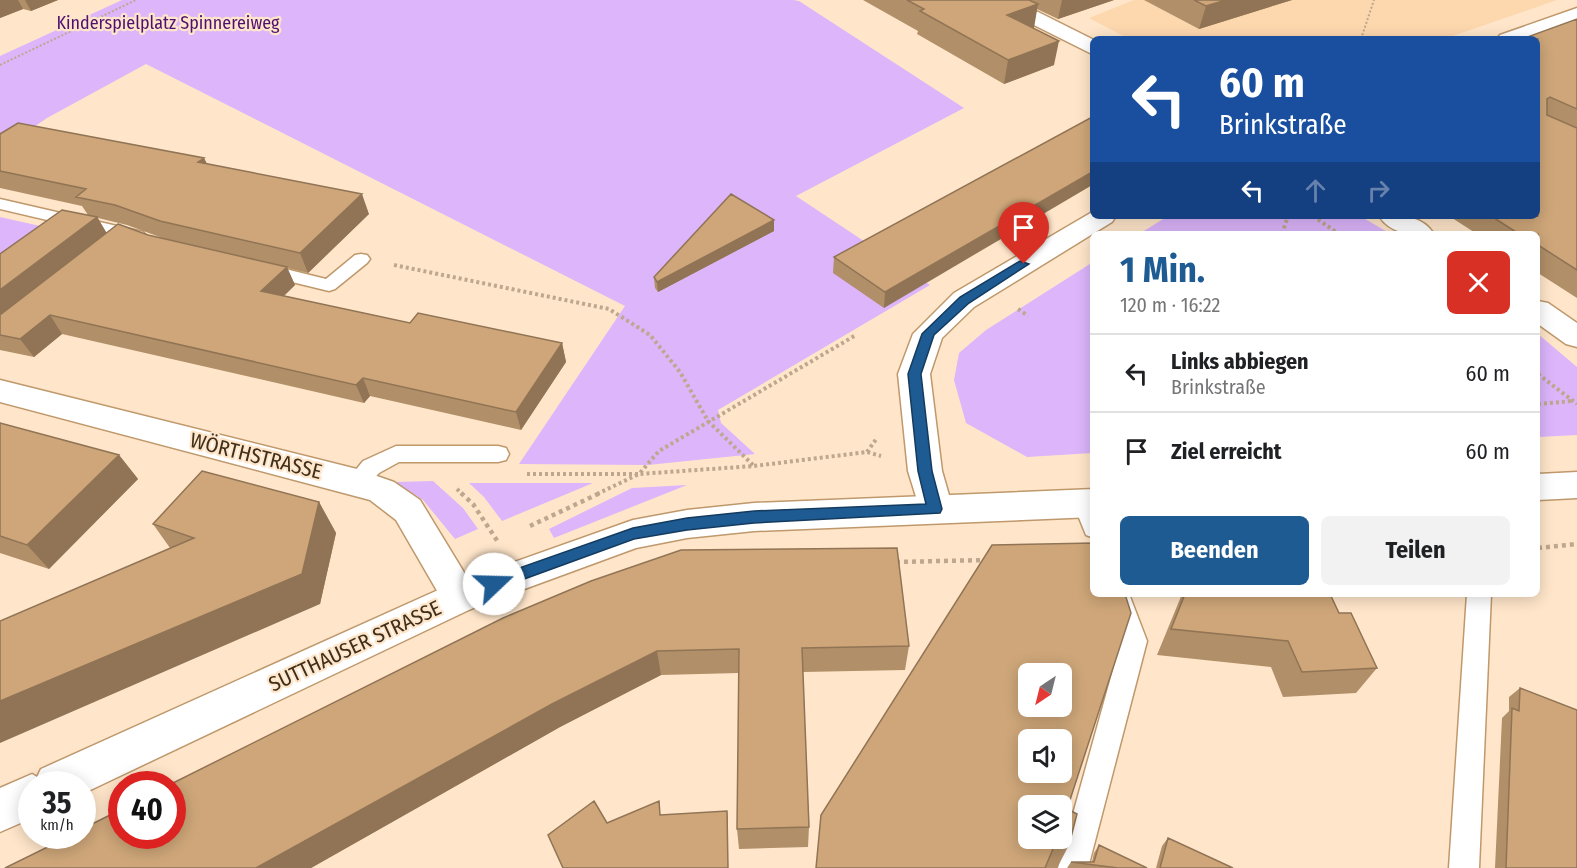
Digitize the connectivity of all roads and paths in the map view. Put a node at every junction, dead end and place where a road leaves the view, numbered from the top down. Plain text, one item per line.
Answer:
1 (136, 0) edge
2 (999, 0) edge
3 (1374, 0) edge
4 (1571, 20) edge
5 (1362, 36) edge
6 (1517, 36) edge
7 (1090, 47) edge
8 (0, 65) edge
9 (0, 204) edge
10 (1098, 219) edge
11 (1317, 219) edge
12 (1397, 219) edge
13 (1335, 231) edge
14 (1416, 231) edge
15 (126, 232) junction
16 (155, 243) edge
17 (108, 246) edge
18 (361, 259) joint
19 (252, 267) edge
20 (1540, 311) edge
21 (856, 334) dead end
22 (1577, 338) edge
23 (1540, 376) edge
24 (0, 390) edge
25 (1575, 403) edge
26 (1540, 404) edge
27 (708, 421) junction
28 (498, 454) dead end
29 (754, 465) dead end
30 (639, 474) dead end
31 (448, 481) dead end
32 (357, 482) junction
33 (1577, 485) edge
34 (1540, 487) edge
35 (935, 509) junction
36 (1090, 512) edge
37 (498, 541) dead end
38 (1577, 544) edge
39 (1540, 548) edge
40 (1000, 560) edge
41 (894, 562) edge
42 (460, 597) junction
43 (1118, 597) edge
44 (1479, 597) edge
45 (84, 771) edge
46 (18, 802) edge
47 (0, 810) edge
48 (1073, 868) edge
49 (1464, 868) edge

1 - 8 path
2 - 7 street
3 - 5 path
4 - 6 street
9 - 15 lane
10 - 35 street
11 - 13 path
12 - 14 street
15 - 16 lane
15 - 17 lane
18 - 19 lane
18 - 27 path
20 - 22 street
21 - 27 path
23 - 25 path
24 - 32 street, WÖRTHSTRASSE
25 - 26 path
27 - 29 path
27 - 30 path
28 - 32 lane
31 - 37 path
32 - 42 street, WÖRTHSTRASSE
33 - 34 street
35 - 36 street, SUTTHAUSER STRASSE
35 - 42 street, SUTTHAUSER STRASSE
38 - 39 path
40 - 41 path
42 - 45 street, SUTTHAUSER STRASSE
43 - 48 lane
44 - 49 lane
46 - 47 street

